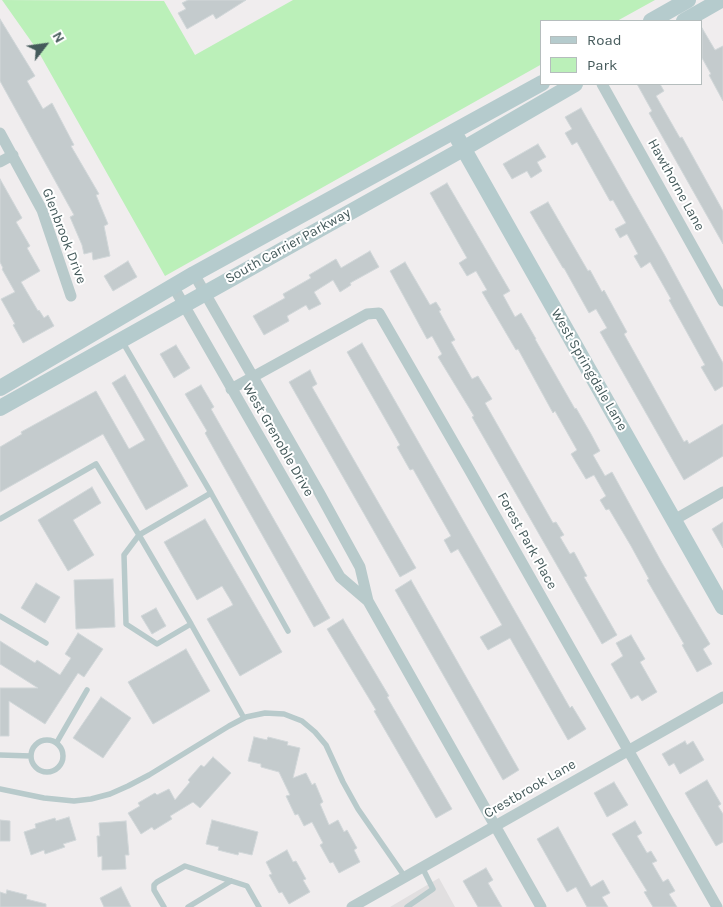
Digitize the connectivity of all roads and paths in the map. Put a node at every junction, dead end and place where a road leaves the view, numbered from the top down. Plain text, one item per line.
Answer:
1 (688, 0) edge
2 (721, 0) edge
3 (653, 20) edge
4 (686, 20) edge
5 (540, 84) edge
6 (573, 85) edge
7 (603, 85) edge
8 (454, 132) junction
9 (0, 133) edge
10 (464, 149) junction
11 (13, 155) junction
12 (0, 162) edge
13 (194, 274) junction
14 (173, 286) junction
15 (205, 292) junction
16 (71, 296) dead end
17 (723, 301) edge
18 (184, 304) junction
19 (121, 340) junction
20 (253, 376) junction
21 (0, 388) edge
22 (232, 389) junction
23 (0, 408) edge
24 (723, 492) edge
25 (211, 493) junction
26 (0, 519) edge
27 (674, 520) junction
28 (139, 535) junction
29 (368, 601) junction
30 (723, 607) edge
31 (0, 616) edge
32 (191, 624) junction
33 (288, 631) dead end
34 (46, 643) dead end
35 (87, 690) dead end
36 (723, 696) edge
37 (244, 718) junction
38 (57, 742) junction
39 (628, 751) junction
40 (0, 755) edge
41 (31, 756) junction
42 (0, 789) edge
43 (495, 826) junction
44 (422, 867) junction
45 (405, 877) junction
46 (231, 881) junction
47 (164, 907) edge
48 (188, 907) edge
49 (259, 907) edge
50 (352, 907) edge
51 (407, 907) edge
52 (541, 907) edge
53 (717, 907) edge

1 - 3 main road
2 - 4 main road
5 - 8 main road, South Carrier Parkway
6 - 10 main road, South Carrier Parkway
7 - 17 street, Hawthorne Lane
8 - 10 main road, West Springdale Lane
8 - 13 main road, South Carrier Parkway
9 - 11 street, Glenbrook Drive
10 - 15 main road, South Carrier Parkway
10 - 27 main road, West Springdale Lane
11 - 12 street
11 - 16 street, Glenbrook Drive
13 - 14 main road, South Carrier Parkway
13 - 15 street, West Grenoble Drive
14 - 18 street, West Grenoble Drive
14 - 21 main road, South Carrier Parkway
15 - 18 main road, South Carrier Parkway
15 - 20 street, West Grenoble Drive
18 - 19 main road, South Carrier Parkway
18 - 22 street, West Grenoble Drive
19 - 23 main road, South Carrier Parkway
19 - 25 lane
20 - 22 street
20 - 29 street, West Grenoble Drive
20 - 39 street, Forest Park Place
22 - 29 street, West Grenoble Drive
24 - 27 street
25 - 28 lane
25 - 33 lane
26 - 28 lane
27 - 30 main road, West Springdale Lane
28 - 32 lane
28 - 32 lane
29 - 43 street, West Grenoble Drive
31 - 34 lane
32 - 37 lane
35 - 38 lane
36 - 39 street, Crestbrook Lane
37 - 42 lane
37 - 45 lane
38 - 41 lane
38 - 41 lane
39 - 43 street, Crestbrook Lane
39 - 53 street, Forest Park Place
40 - 41 lane
43 - 44 street, Crestbrook Lane
43 - 52 street, West Grenoble Drive
44 - 45 street, Crestbrook Lane
44 - 51 lane
45 - 50 street, Crestbrook Lane
46 - 47 lane
46 - 48 lane
46 - 49 lane

